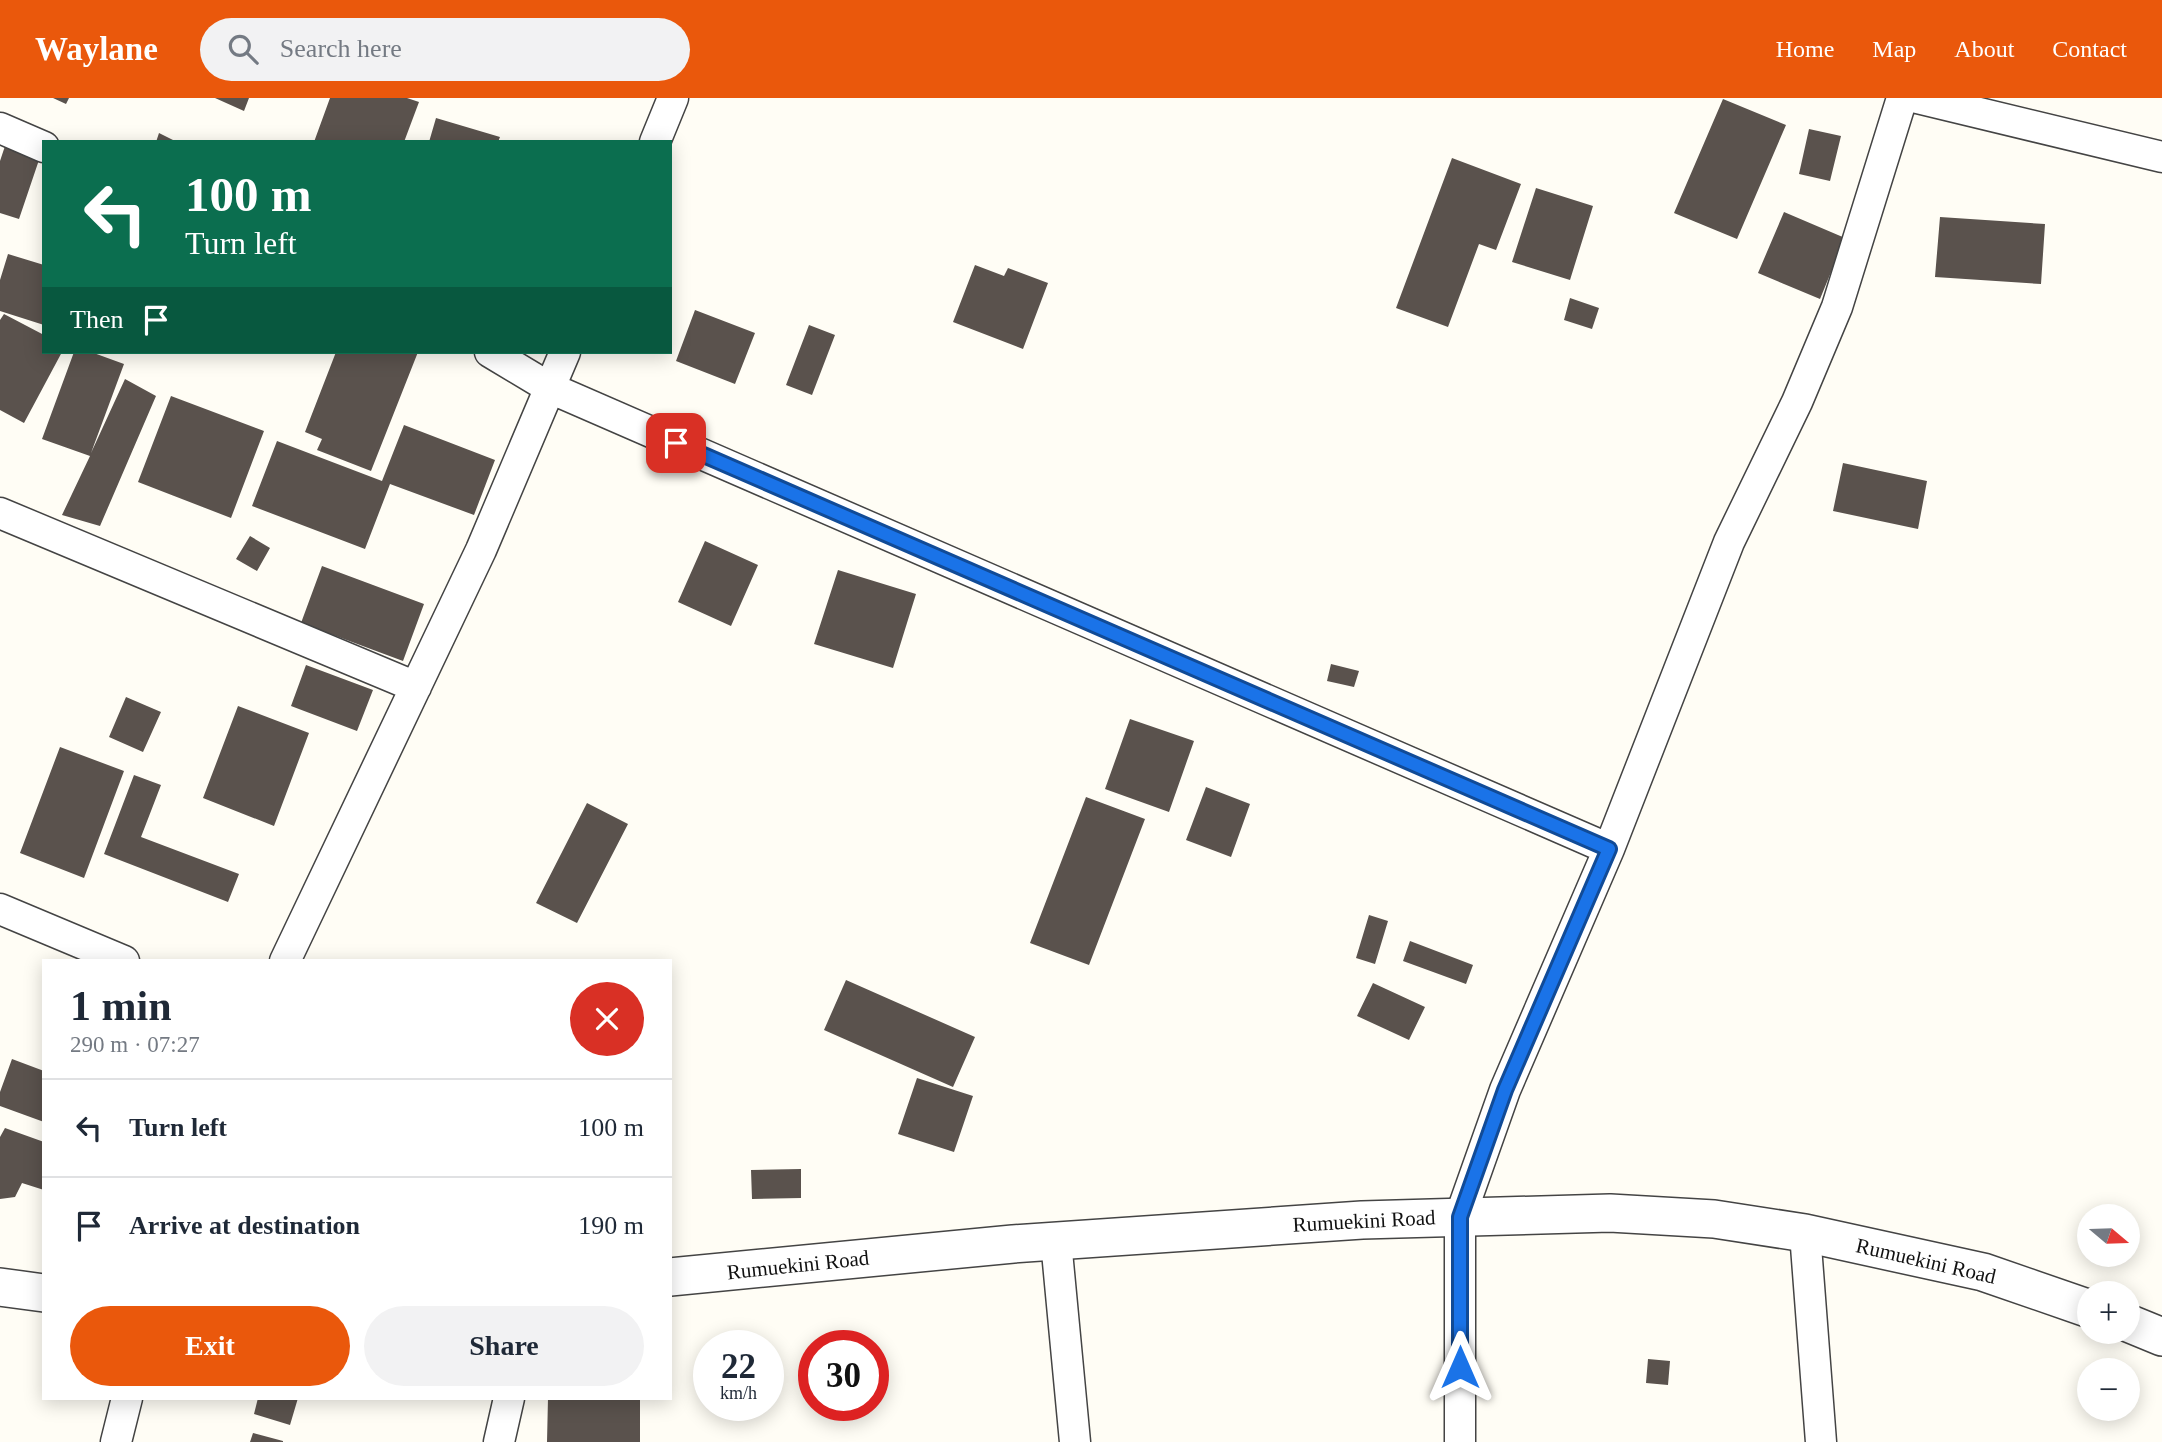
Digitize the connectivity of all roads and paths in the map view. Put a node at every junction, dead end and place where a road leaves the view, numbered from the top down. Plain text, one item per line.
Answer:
1 (673, 98) edge
2 (1902, 98) edge
3 (1917, 98) edge
4 (0, 128) edge
5 (655, 140) edge
6 (42, 146) edge
7 (2162, 157) edge
8 (493, 354) edge
9 (564, 354) edge
10 (550, 388) junction
11 (0, 513) edge
12 (416, 687) junction
13 (1609, 849) junction
14 (0, 909) edge
15 (119, 959) edge
16 (286, 959) edge
17 (1460, 1217) junction
18 (1805, 1233) junction
19 (1056, 1241) junction
20 (672, 1277) edge
21 (0, 1287) edge
22 (42, 1293) edge
23 (2077, 1304) edge
24 (2140, 1328) edge
25 (2162, 1337) edge
26 (126, 1400) edge
27 (509, 1400) edge
28 (116, 1442) edge
29 (499, 1442) edge
30 (1075, 1442) edge
31 (1460, 1442) edge
32 (1821, 1442) edge

1 - 5 street
2 - 13 street
3 - 7 street
4 - 6 street
8 - 10 street
9 - 10 street
10 - 12 street
10 - 13 street
11 - 12 street
12 - 16 street
13 - 17 street
14 - 15 street
17 - 18 street, Rumuekini Road
17 - 19 street, Rumuekini Road
17 - 31 street
18 - 23 street, Rumuekini Road
18 - 32 street
19 - 20 street, Rumuekini Road
19 - 30 street
21 - 22 street
24 - 25 street
26 - 28 street
27 - 29 street

